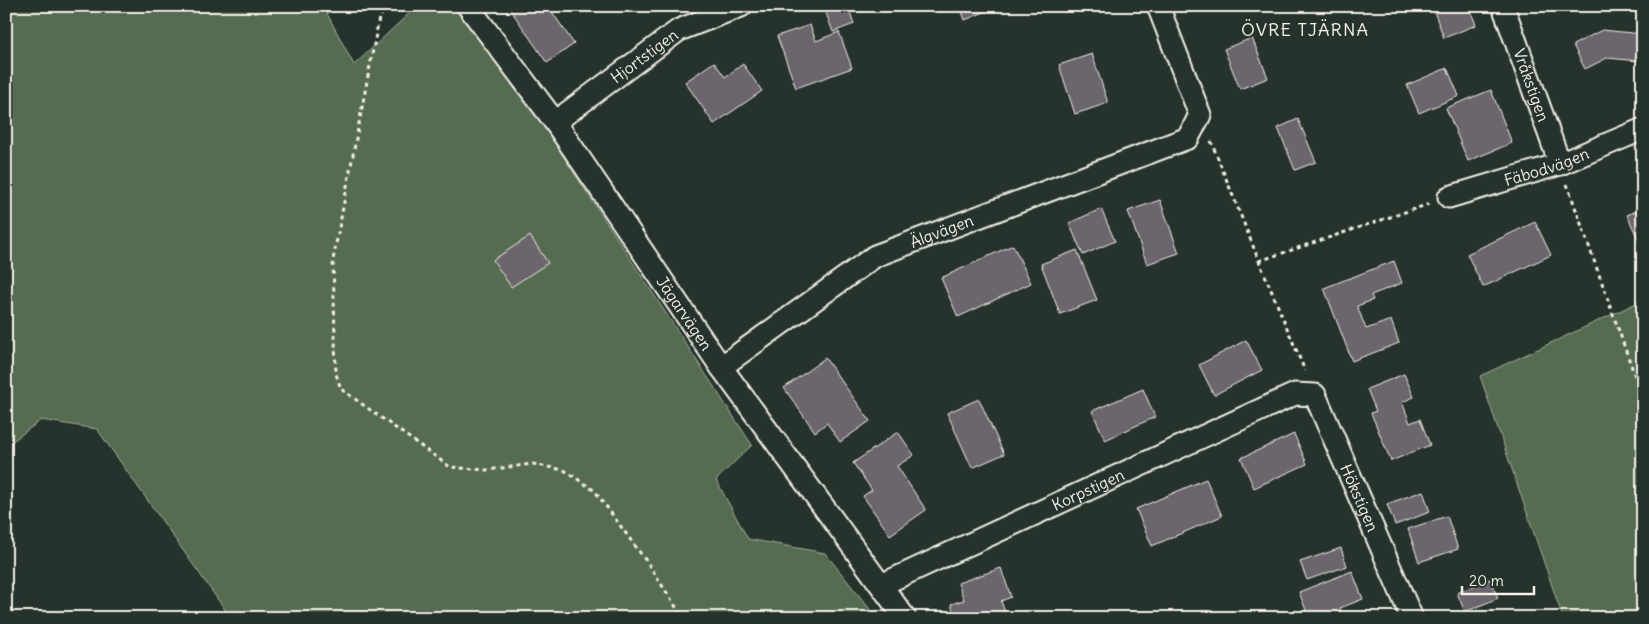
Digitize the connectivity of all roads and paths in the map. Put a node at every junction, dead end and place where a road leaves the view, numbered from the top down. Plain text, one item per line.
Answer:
1 (388, 6) edge
2 (468, 6) edge
3 (741, 6) edge
4 (1158, 6) edge
5 (1503, 6) edge
6 (1200, 115) junction
7 (556, 122) junction
8 (1643, 129) edge
9 (1560, 164) junction
10 (1450, 197) joint
11 (1259, 261) junction
12 (721, 368) junction
13 (1305, 395) junction
14 (1643, 399) edge
15 (881, 585) junction
16 (683, 618) edge
17 (905, 618) edge
18 (1412, 618) edge

1 - 16 path
2 - 7 street, Jägarvägen
3 - 7 street, Hjortstigen
4 - 6 street
5 - 9 street, Vråkstigen
6 - 11 path
6 - 12 street, Älgvägen
7 - 12 street, Jägarvägen
8 - 9 street, Fäbodvägen
9 - 10 street, Fäbodvägen
9 - 14 path
10 - 11 path
11 - 13 path
12 - 15 street, Jägarvägen
13 - 15 street, Korpstigen
13 - 18 street, Hökstigen
15 - 17 street, Jägarvägen

